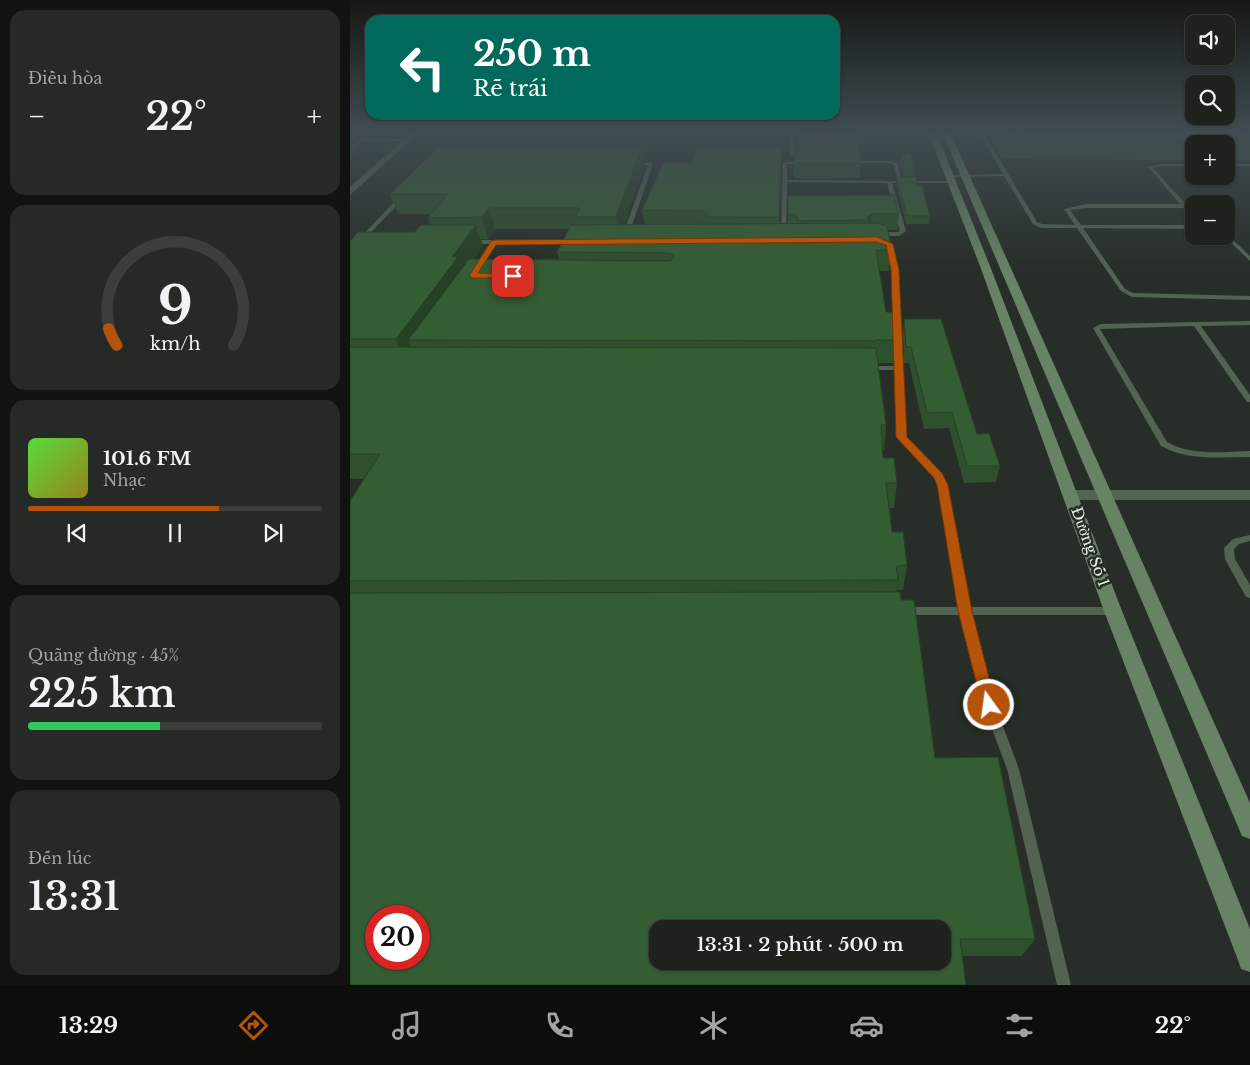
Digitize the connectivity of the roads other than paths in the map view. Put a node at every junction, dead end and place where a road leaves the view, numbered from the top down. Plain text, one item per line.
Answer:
1 (366, 178) edge
2 (646, 178) edge
3 (784, 178) edge
4 (899, 178) edge
5 (955, 178) junction
6 (1007, 178) edge
7 (1160, 178) edge
8 (784, 181) junction
9 (889, 182) junction
10 (900, 182) junction
11 (350, 192) edge
12 (404, 195) edge
13 (886, 206) edge
14 (896, 206) junction
15 (1184, 206) joint
16 (784, 208) junction
17 (793, 208) edge
18 (1185, 227) edge
19 (1081, 228) junction
20 (783, 237) edge
21 (368, 242) edge
22 (464, 242) edge
23 (494, 242) junction
24 (582, 242) edge
25 (633, 242) edge
26 (354, 243) edge
27 (1235, 244) edge
28 (350, 251) edge
29 (1250, 259) edge
30 (483, 276) edge
31 (1250, 298) edge
32 (1250, 323) edge
33 (1196, 324) junction
34 (857, 368) edge
35 (897, 368) junction
36 (1250, 400) edge
37 (1250, 454) edge
38 (1071, 495) junction
39 (1105, 495) junction
40 (1250, 495) edge
41 (1250, 538) edge
42 (1250, 594) edge
43 (896, 611) edge
44 (965, 611) junction
45 (1113, 611) junction
46 (1250, 828) edge
47 (1250, 960) edge
48 (1064, 985) edge

1 - 11 street
2 - 25 lane
3 - 8 lane
4 - 10 lane
5 - 10 lane
5 - 38 street, Đường Số 1
5 - 39 street, Đường Số 1
6 - 19 lane
7 - 15 lane
8 - 9 lane
8 - 16 lane
9 - 10 lane
9 - 14 lane
12 - 26 lane
13 - 14 lane
14 - 35 lane
15 - 19 lane
16 - 17 lane
16 - 20 lane
18 - 19 lane
19 - 31 lane
21 - 26 lane
22 - 23 lane
23 - 24 lane
23 - 30 lane
26 - 28 lane
27 - 29 lane
32 - 33 lane
33 - 36 lane
33 - 37 lane
34 - 35 lane
35 - 44 lane
38 - 39 street
38 - 45 street, Đường Số 1
39 - 40 street
39 - 46 street, Đường Số 1
41 - 42 lane
43 - 44 lane
44 - 45 lane
44 - 48 lane
45 - 47 street, Đường Số 1

